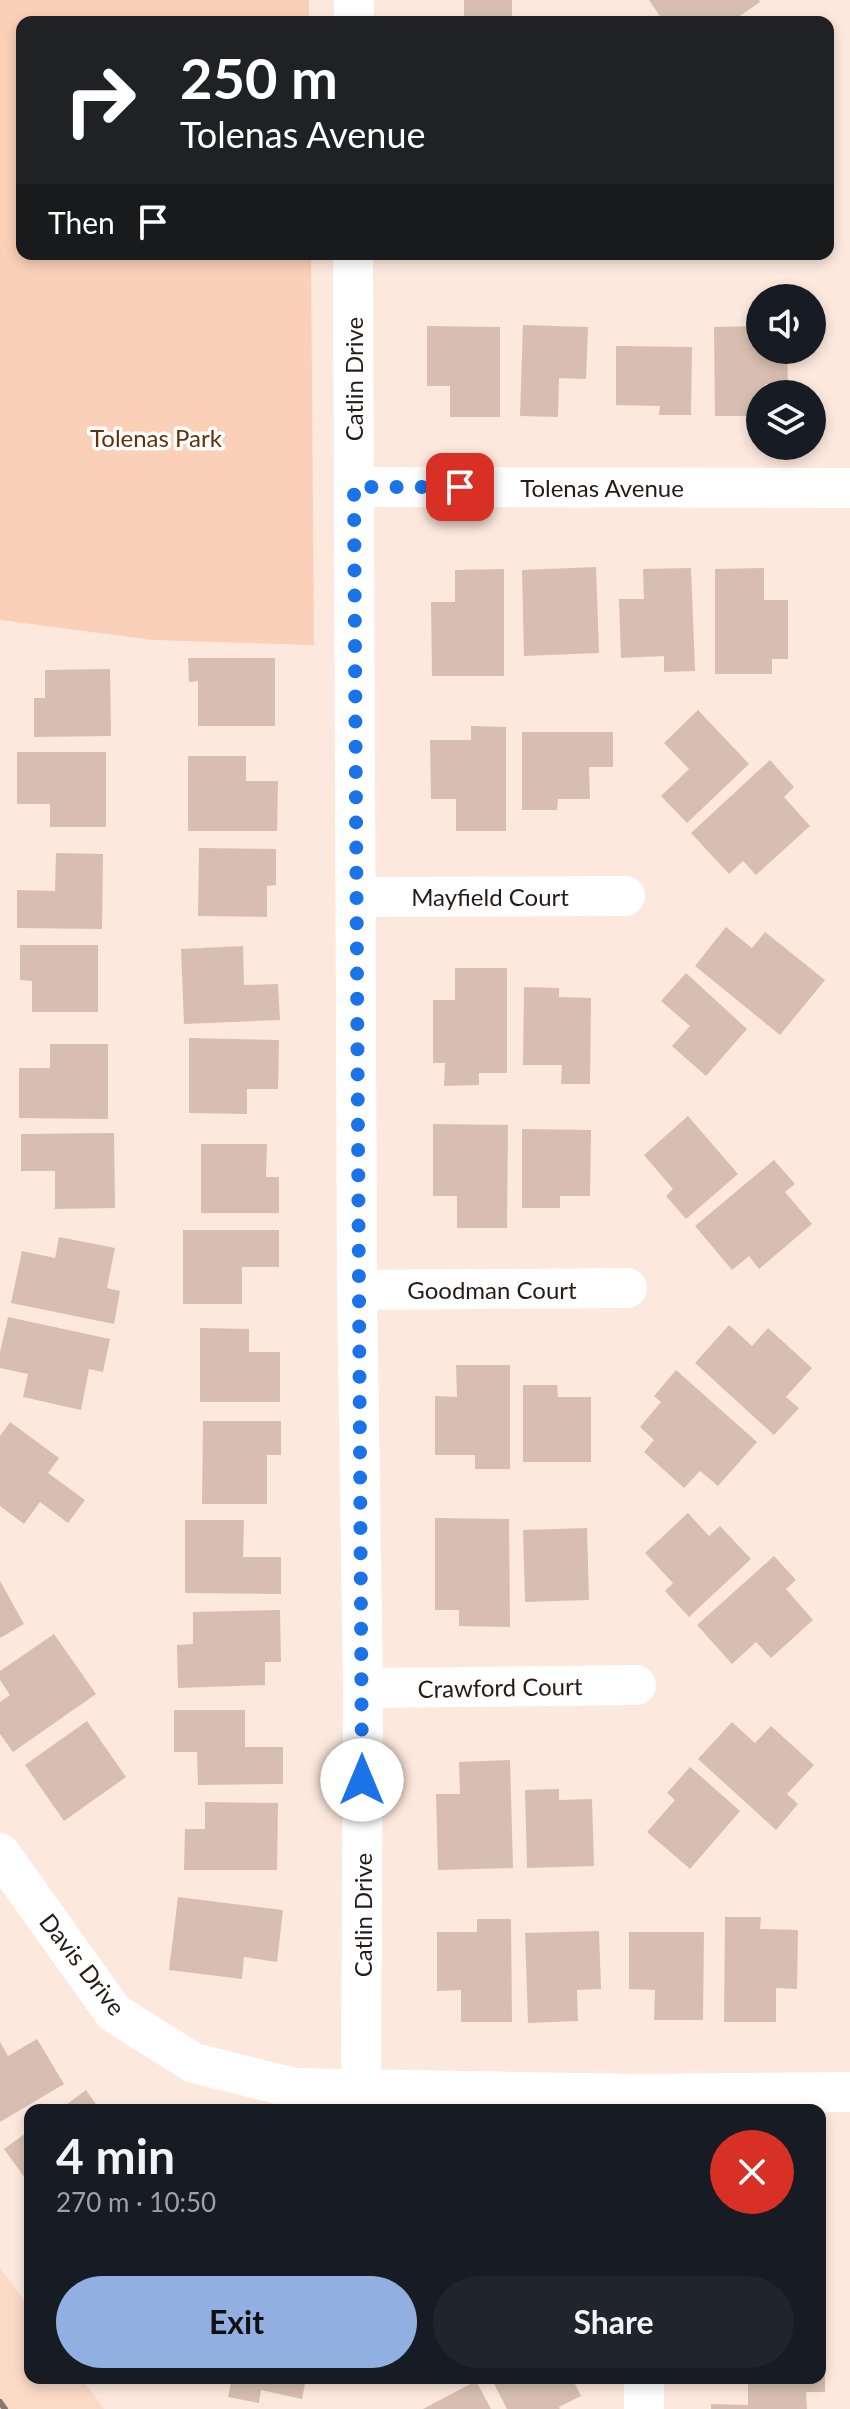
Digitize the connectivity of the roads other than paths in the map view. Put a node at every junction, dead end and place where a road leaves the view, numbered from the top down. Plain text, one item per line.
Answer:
1 (353, 260) edge
2 (354, 487) junction
3 (850, 488) edge
4 (625, 896) dead end
5 (356, 897) junction
6 (627, 1288) dead end
7 (357, 1290) junction
8 (636, 1685) dead end
9 (363, 1688) junction
10 (0, 1853) edge
11 (361, 2089) junction
12 (850, 2092) edge
13 (292, 2099) edge
14 (638, 2102) edge
15 (644, 2384) edge
16 (644, 2409) edge

1 - 2 street, Catlin Drive
2 - 3 street, Tolenas Avenue
2 - 5 street, Catlin Drive
4 - 5 street, Mayfield Court
5 - 7 street, Catlin Drive
6 - 7 street, Goodman Court
7 - 9 street, Catlin Drive
8 - 9 street, Crawford Court
9 - 11 street, Catlin Drive
10 - 13 street, Davis Drive
11 - 13 street, Davis Drive
11 - 14 street, Davis Drive
12 - 14 street, Davis Drive
15 - 16 street

